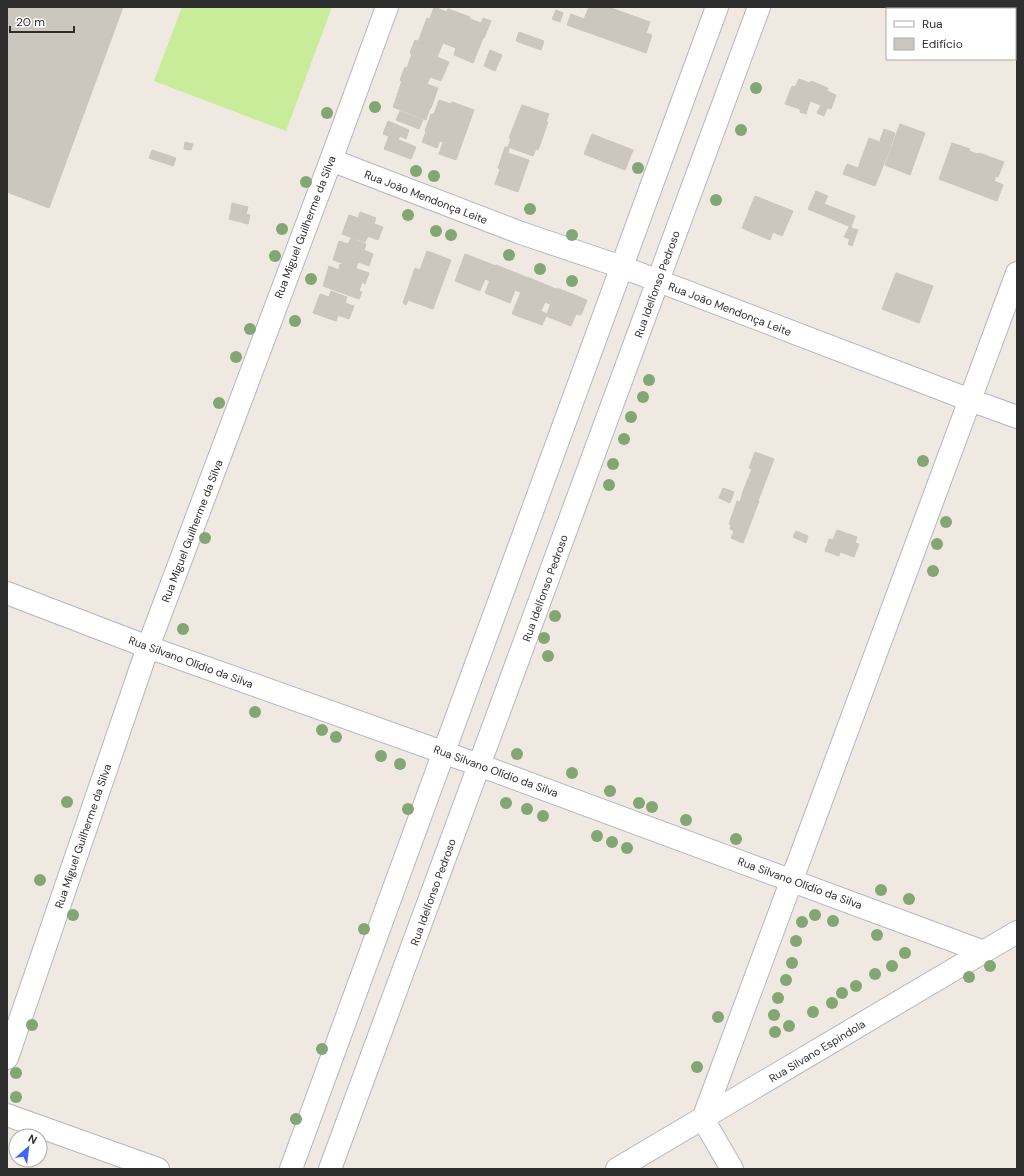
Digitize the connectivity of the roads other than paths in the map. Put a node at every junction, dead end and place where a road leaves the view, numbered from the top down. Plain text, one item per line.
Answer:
1 (387, 7) edge
2 (717, 7) edge
3 (759, 7) edge
4 (331, 160) junction
5 (622, 267) junction
6 (1017, 273) edge
7 (657, 282) junction
8 (970, 400) junction
9 (1017, 417) edge
10 (7, 592) edge
11 (148, 647) junction
12 (443, 752) junction
13 (479, 765) junction
14 (791, 880) junction
15 (1017, 932) edge
16 (984, 952) junction
17 (7, 1058) edge
18 (7, 1115) edge
19 (703, 1118) junction
20 (158, 1169) edge
21 (291, 1169) edge
22 (330, 1169) edge
23 (617, 1169) edge
24 (732, 1169) edge

1 - 4 street, Rua Miguel Guilherme da Silva
2 - 5 street
3 - 7 street, Rua Idelfonso Pedroso
4 - 5 street, Rua João Mendonça Leite
4 - 11 street, Rua Miguel Guilherme da Silva
5 - 7 street, Rua João Mendonça Leite
5 - 12 street
6 - 8 street
7 - 8 street, Rua João Mendonça Leite
7 - 13 street, Rua Idelfonso Pedroso
8 - 9 street, Rua João Mendonça Leite
8 - 14 street
10 - 11 street, Rua Silvano Olídio da Silva
11 - 12 street, Rua Silvano Olídio da Silva
11 - 17 street, Rua Miguel Guilherme da Silva
12 - 13 street, Rua Silvano Olídio da Silva
12 - 21 street
13 - 14 street, Rua Silvano Olídio da Silva
13 - 22 street, Rua Idelfonso Pedroso
14 - 16 street, Rua Silvano Olídio da Silva
14 - 19 street
15 - 16 street, Rua Silvano Espindola
16 - 19 street, Rua Silvano Espindola
18 - 20 street
19 - 23 street, Rua Silvano Espindola
19 - 24 street

